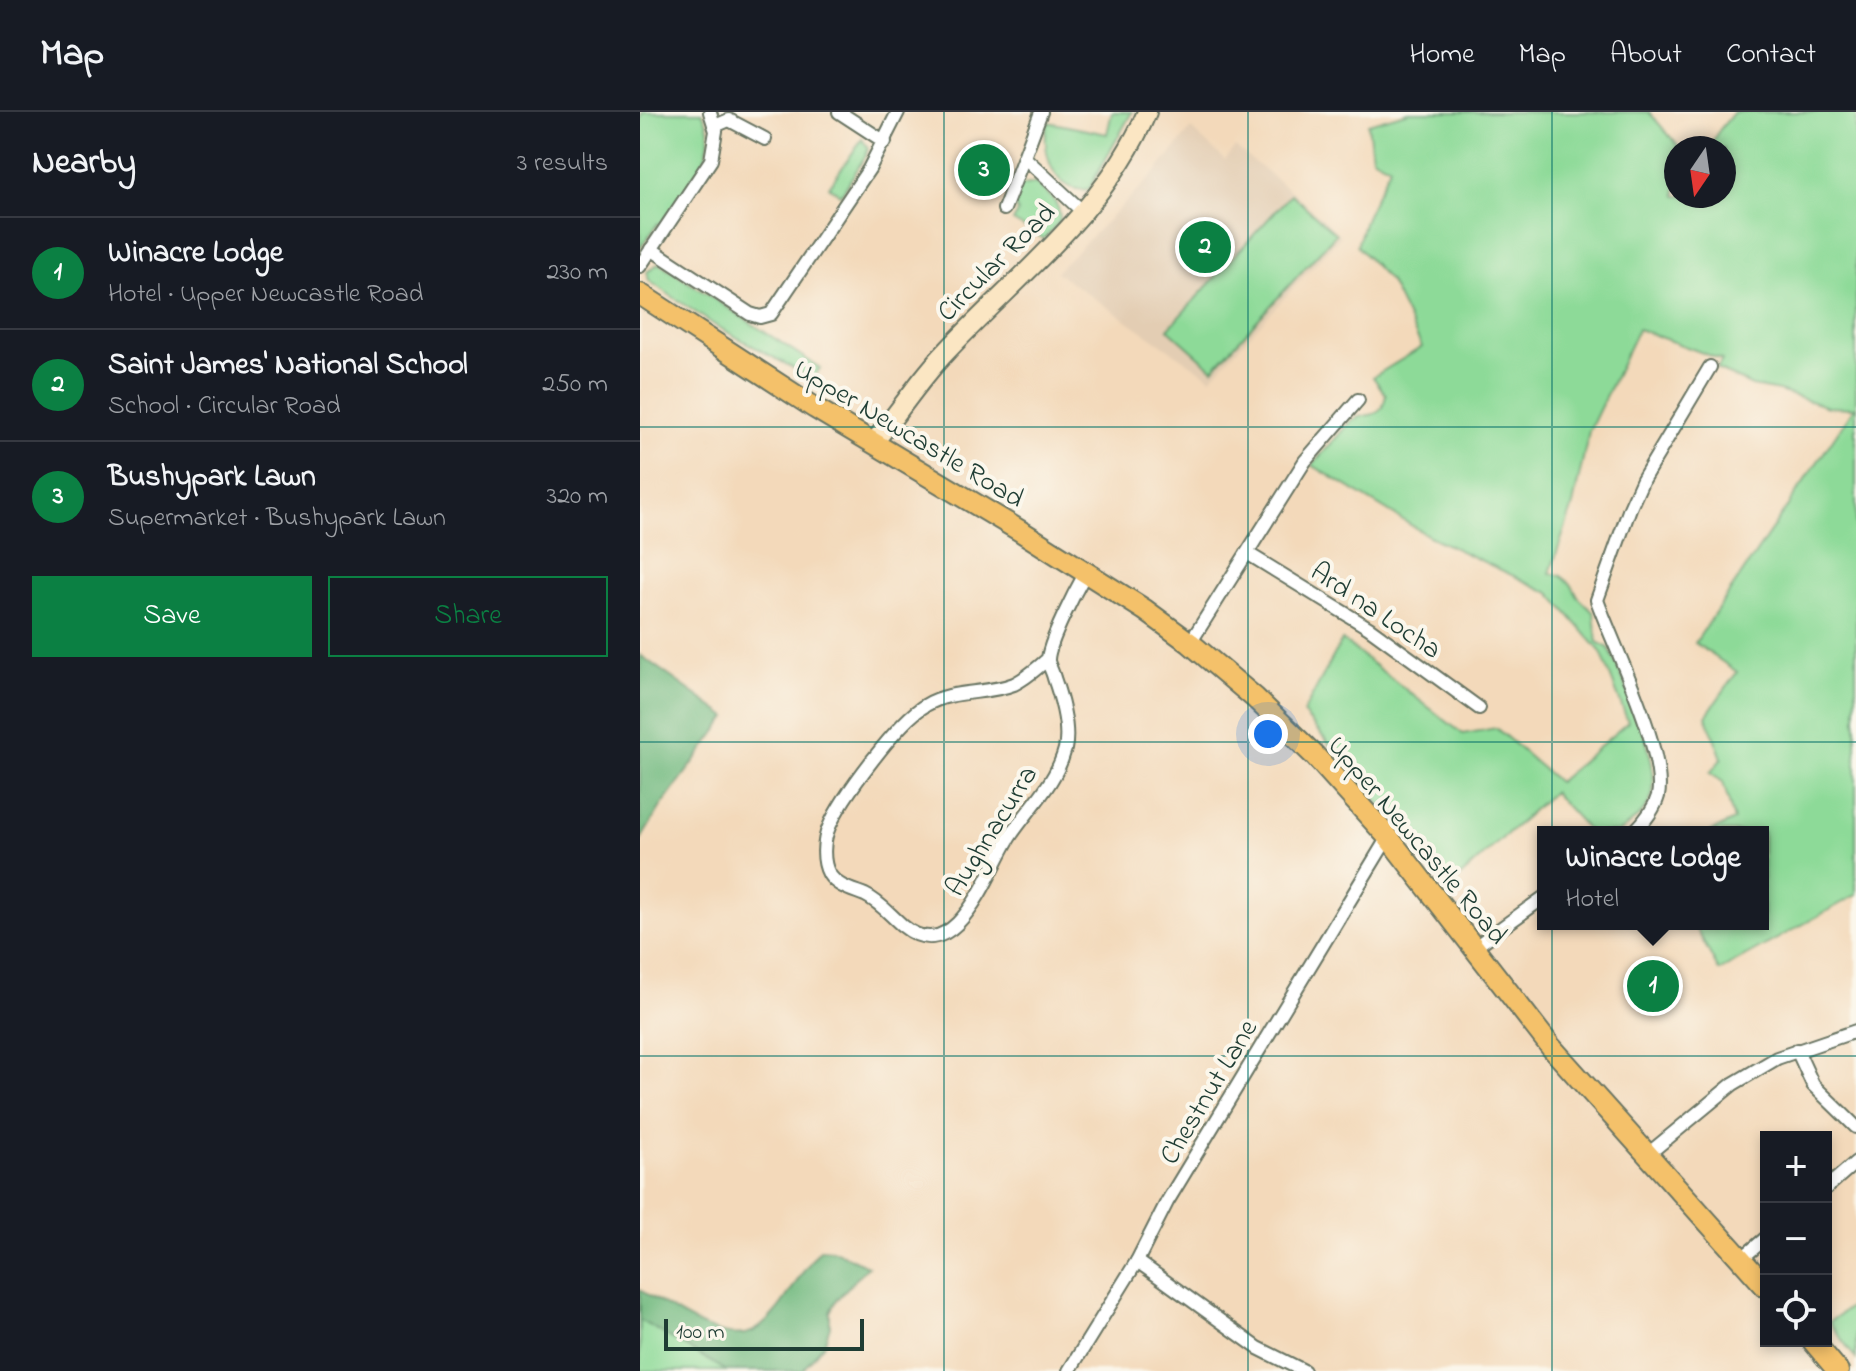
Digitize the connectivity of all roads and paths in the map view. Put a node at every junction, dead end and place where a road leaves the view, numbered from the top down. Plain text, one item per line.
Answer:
1 (710, 112) edge
2 (839, 112) edge
3 (898, 112) edge
4 (1041, 112) edge
5 (1147, 112) edge
6 (715, 126) junction
7 (765, 139) dead end
8 (885, 142) junction
9 (1024, 157) junction
10 (1004, 209) dead end
11 (1083, 212) junction
12 (651, 249) junction
13 (640, 266) edge
14 (640, 294) edge
15 (1710, 367) dead end
16 (1358, 400) dead end
17 (873, 443) junction
18 (1247, 553) junction
19 (1086, 572) junction
20 (1190, 643) junction
21 (1048, 659) junction
22 (1479, 708) dead end
23 (1639, 826) edge
24 (1388, 837) junction
25 (1537, 902) edge
26 (1475, 947) junction
27 (1856, 1031) edge
28 (1797, 1050) junction
29 (1856, 1127) edge
30 (1647, 1155) junction
31 (1856, 1162) edge
32 (1832, 1183) edge
33 (1760, 1243) edge
34 (1741, 1259) junction
35 (1137, 1261) junction
36 (1760, 1280) edge
37 (1818, 1347) edge
38 (1069, 1371) edge
39 (1304, 1371) edge
40 (1838, 1371) edge

1 - 6 street
2 - 8 street
3 - 8 street
4 - 9 street
5 - 11 street, Circular Road
6 - 7 street
6 - 12 street
8 - 12 street
9 - 10 street
9 - 11 street
11 - 17 street, Circular Road
12 - 13 street
14 - 17 main road, Upper Newcastle Road
15 - 23 street
16 - 18 street
17 - 19 main road, Upper Newcastle Road
18 - 20 street
18 - 22 street, Ard na Locha
19 - 20 main road, Upper Newcastle Road
19 - 21 street
20 - 24 main road, Upper Newcastle Road
21 - 21 street, Aughnacurra
24 - 26 main road, Upper Newcastle Road
24 - 35 street, Chestnut Lane
25 - 26 street
26 - 30 main road, Upper Newcastle Road
27 - 28 street
28 - 29 street
28 - 30 street
30 - 34 main road, Upper Newcastle Road
31 - 32 street
33 - 34 street
34 - 36 main road, Upper Newcastle Road
35 - 38 street, Chestnut Lane
35 - 39 street
37 - 40 main road

